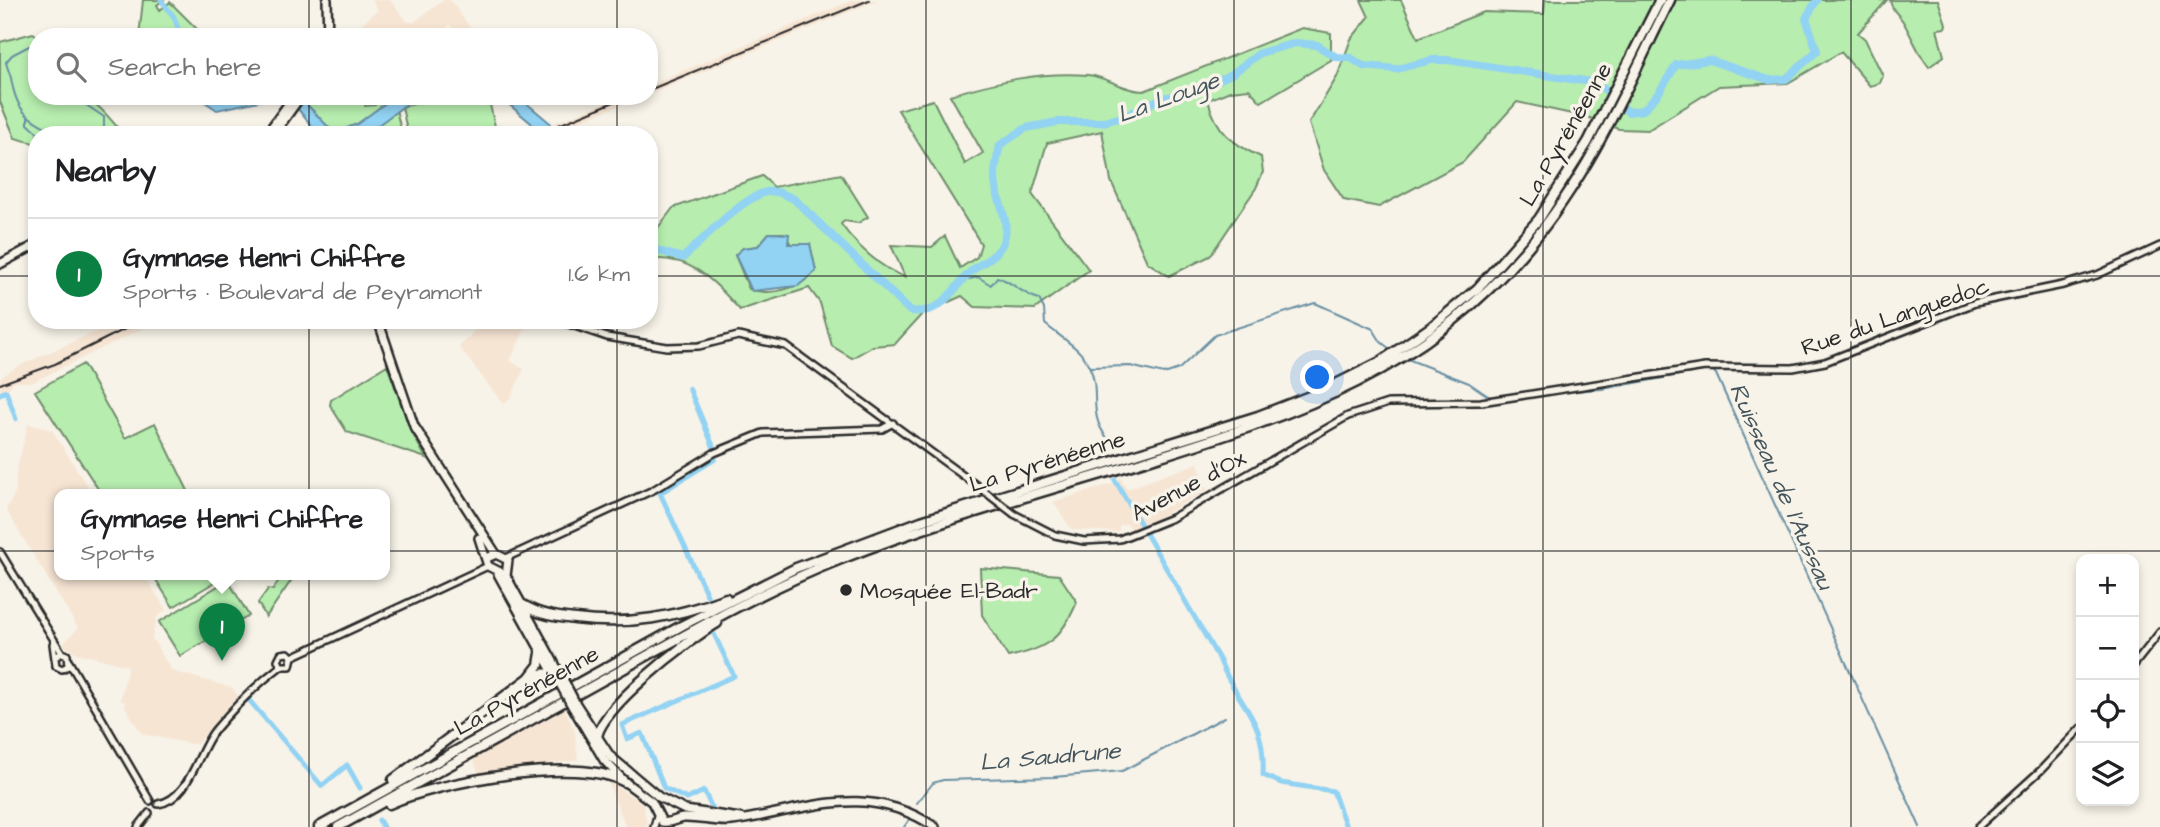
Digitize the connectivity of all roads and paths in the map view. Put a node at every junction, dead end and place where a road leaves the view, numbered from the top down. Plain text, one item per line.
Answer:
1 (327, 0) edge
2 (1660, 0) edge
3 (1670, 0) edge
4 (328, 28) edge
5 (1624, 81) junction
6 (289, 105) edge
7 (292, 105) edge
8 (284, 114) junction
9 (275, 126) edge
10 (2160, 246) edge
11 (28, 249) edge
12 (0, 264) edge
13 (381, 329) edge
14 (583, 329) edge
15 (1675, 371) joint
16 (893, 423) junction
17 (0, 554) edge
18 (506, 558) junction
19 (490, 559) junction
20 (506, 569) junction
21 (497, 572) junction
22 (765, 593) junction
23 (739, 595) junction
24 (523, 605) junction
25 (2160, 632) edge
26 (541, 653) junction
27 (58, 655) junction
28 (292, 657) junction
29 (2139, 658) edge
30 (69, 662) junction
31 (281, 666) junction
32 (64, 668) junction
33 (554, 674) junction
34 (75, 675) junction
35 (529, 678) junction
36 (562, 683) junction
37 (574, 705) junction
38 (2076, 733) edge
39 (597, 740) junction
40 (625, 782) junction
41 (150, 800) junction
42 (366, 801) junction
43 (666, 802) junction
44 (158, 804) junction
45 (676, 807) junction
46 (149, 813) junction
47 (656, 814) junction
48 (356, 817) junction
49 (740, 818) junction
50 (668, 823) edge
51 (138, 827) edge
52 (319, 827) edge
53 (338, 827) edge
54 (654, 827) edge
55 (935, 827) edge
56 (1978, 827) edge

1 - 4 main road
2 - 5 highway, La Pyrénéenne
3 - 5 highway, La Pyrénéenne
5 - 22 highway, La Pyrénéenne
5 - 23 highway, La Pyrénéenne
6 - 8 main road
7 - 8 main road
8 - 9 main road
10 - 15 street, Rue du Languedoc
11 - 12 main road
13 - 19 main road
14 - 16 street, Avenue d'Ox
15 - 16 street, Avenue d'Ox, bridge
16 - 18 street
17 - 27 street
18 - 19 main road
18 - 20 main road
19 - 21 main road
19 - 28 street
20 - 21 main road
20 - 24 main road
21 - 26 main road
22 - 39 highway
22 - 48 highway, La Pyrénéenne
23 - 24 highway
23 - 42 highway, La Pyrénéenne
24 - 36 main road
25 - 29 street
26 - 33 main road
26 - 35 highway
27 - 30 street
27 - 32 street
28 - 31 street
28 - 31 street
30 - 32 street
30 - 34 street
31 - 44 street
32 - 34 street
33 - 35 highway
33 - 36 highway
34 - 41 street
35 - 42 highway
36 - 37 main road, bridge
37 - 39 main road
37 - 40 main road
38 - 56 street
39 - 43 main road
40 - 47 main road
40 - 48 highway
41 - 44 street
41 - 46 street
42 - 52 highway, La Pyrénéenne
43 - 45 main road
43 - 47 main road
44 - 46 street
45 - 49 main road
45 - 50 main road
46 - 51 street
47 - 50 main road
47 - 54 street
48 - 53 highway, La Pyrénéenne
49 - 50 main road
49 - 55 main road

